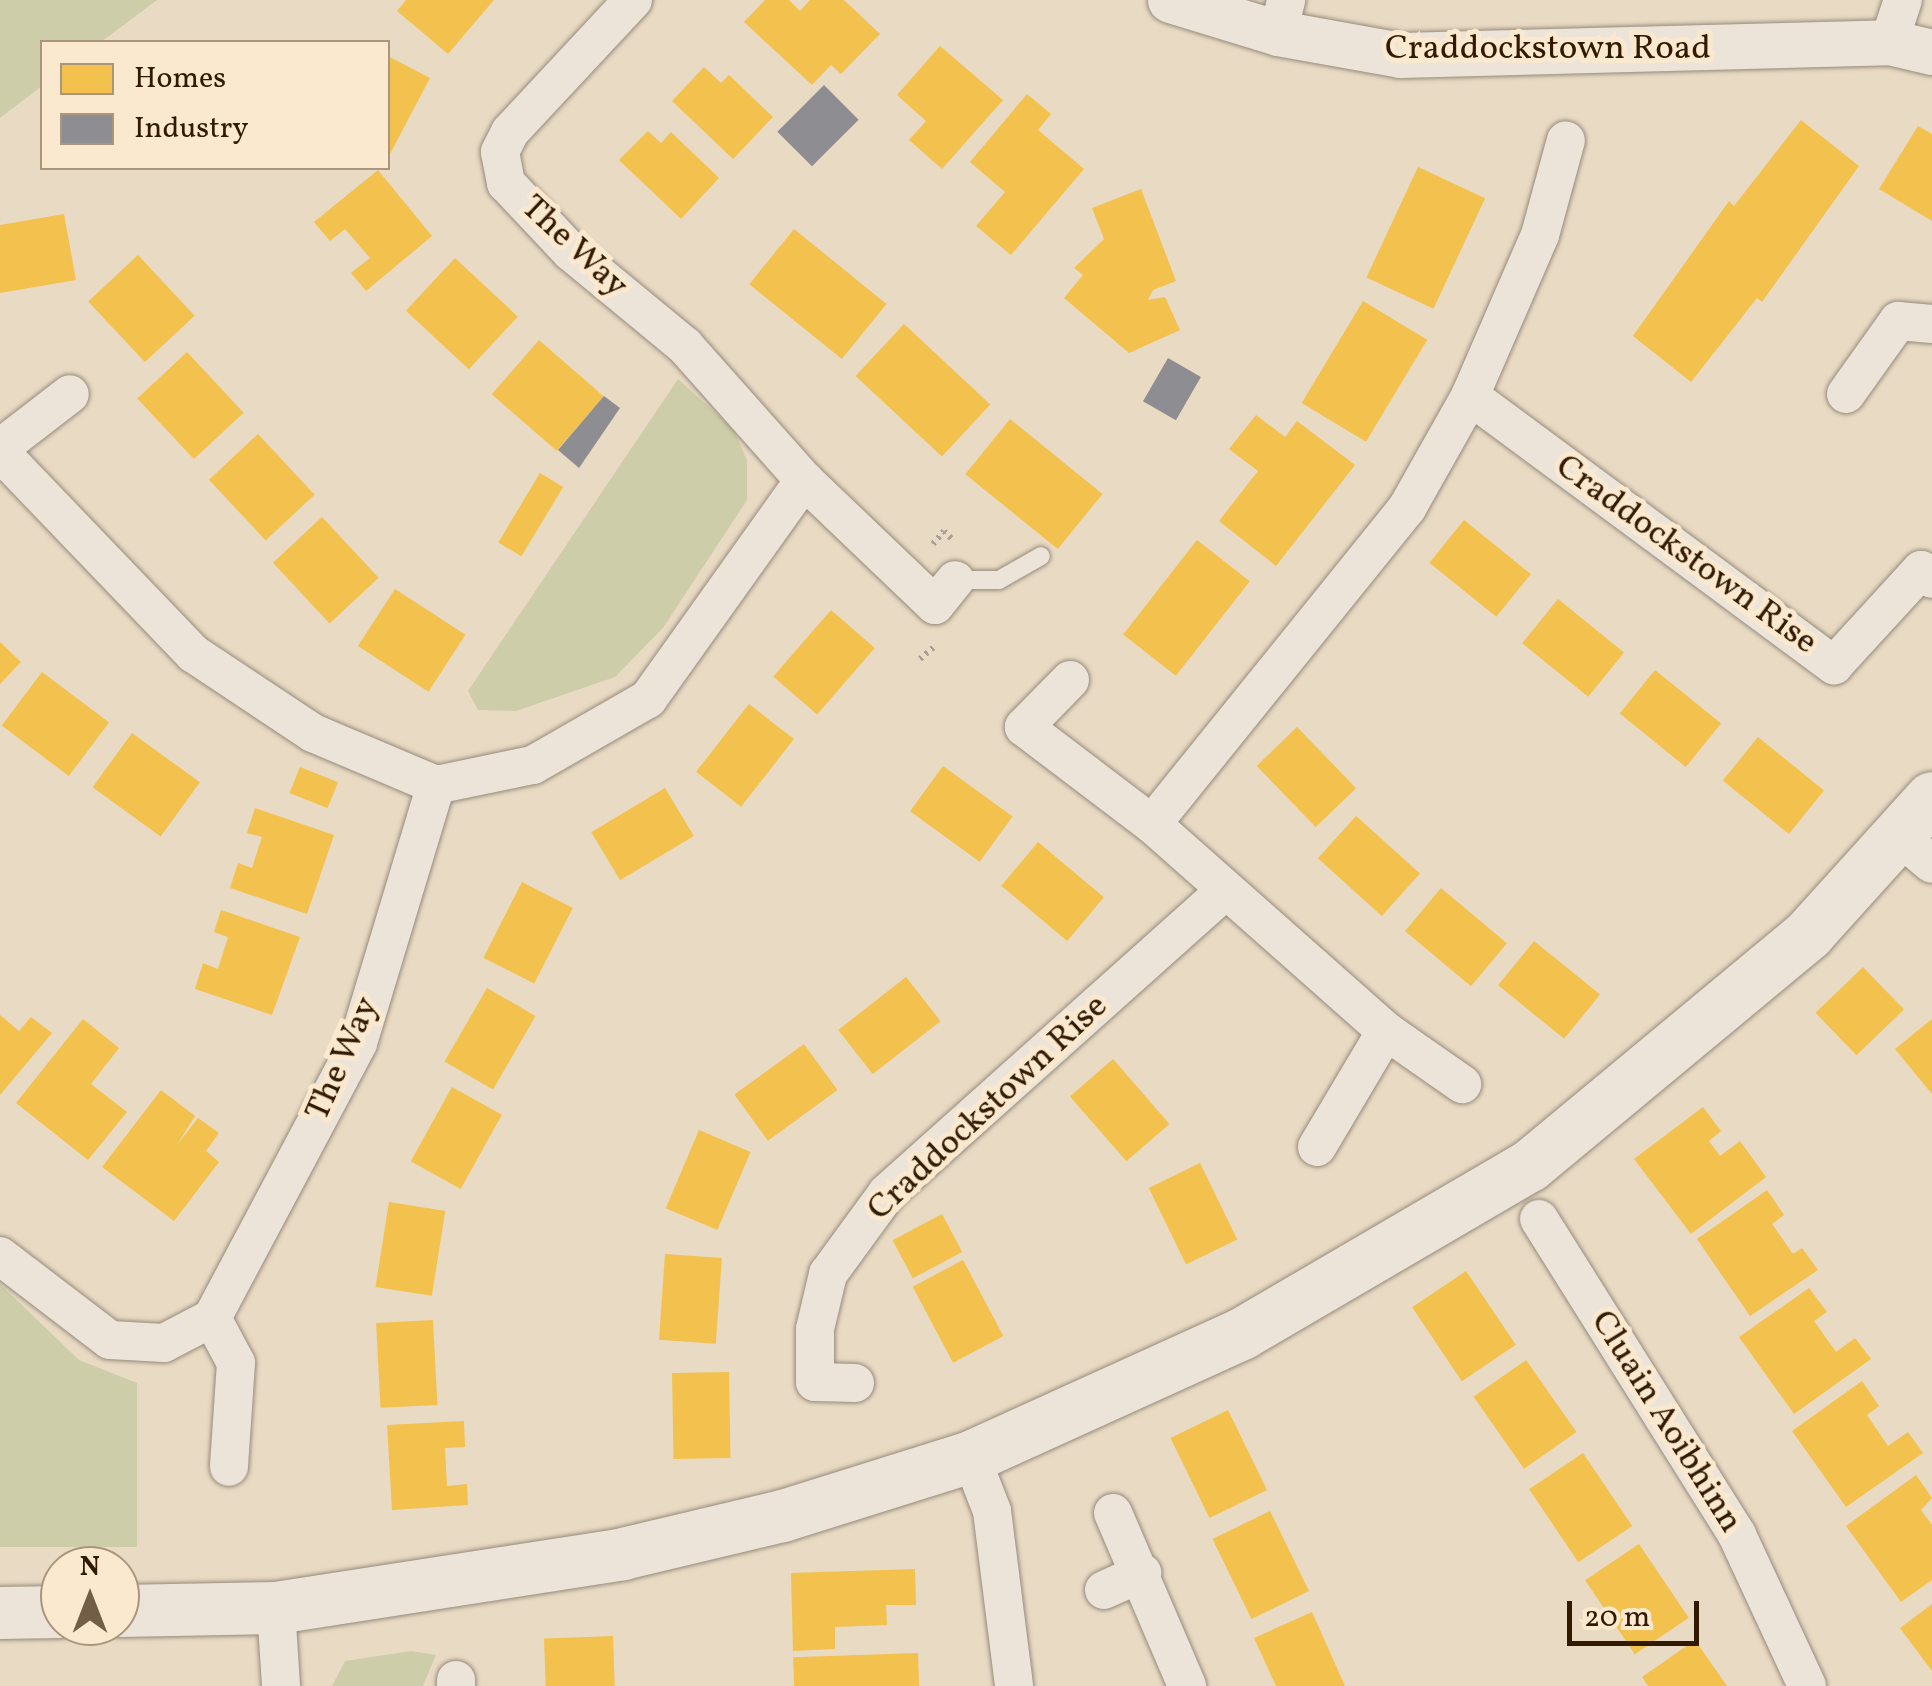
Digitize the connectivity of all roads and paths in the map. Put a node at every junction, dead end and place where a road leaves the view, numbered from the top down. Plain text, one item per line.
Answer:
1 (633, 0) edge
2 (1170, 0) edge
3 (1903, 0) edge
4 (1282, 16) edge
5 (1911, 47) edge
6 (1566, 140) dead end
7 (1932, 324) edge
8 (70, 394) dead end
9 (1846, 394) dead end
10 (1470, 396) junction
11 (0, 450) edge
12 (804, 480) junction
13 (1042, 556) dead end
14 (1928, 566) edge
15 (956, 580) joint
16 (1070, 680) dead end
17 (436, 784) junction
18 (1152, 824) junction
19 (1922, 833) edge
20 (1224, 891) junction
21 (1386, 1031) junction
22 (1462, 1084) dead end
23 (1317, 1147) dead end
24 (1539, 1219) dead end
25 (0, 1256) edge
26 (212, 1318) junction
27 (855, 1383) dead end
28 (970, 1457) junction
29 (229, 1466) dead end
30 (1113, 1513) dead end
31 (1142, 1573) junction
32 (1104, 1590) dead end
33 (276, 1608) junction
34 (140, 1611) edge
35 (40, 1612) edge
36 (0, 1613) edge
37 (282, 1686) edge
38 (1014, 1686) edge
39 (1187, 1686) edge
40 (1808, 1686) edge

1 - 12 street, The Way
2 - 4 street, Craddockstown Road
3 - 5 street
4 - 5 street, Craddockstown Road
6 - 10 street
7 - 9 street
8 - 11 street
10 - 14 street, Craddockstown Rise
10 - 18 street
11 - 17 street
12 - 15 street, The Way
12 - 17 street
13 - 15 lane
16 - 18 street
17 - 26 street, The Way
18 - 20 street
19 - 28 main road
20 - 21 street
20 - 27 street, Craddockstown Rise
21 - 22 street
21 - 23 street
24 - 40 street, Cluain Aoibhinn
25 - 26 street
26 - 29 street
28 - 33 main road
28 - 38 street
30 - 31 street
31 - 32 street
31 - 39 street
33 - 34 main road
33 - 37 street
35 - 36 main road

